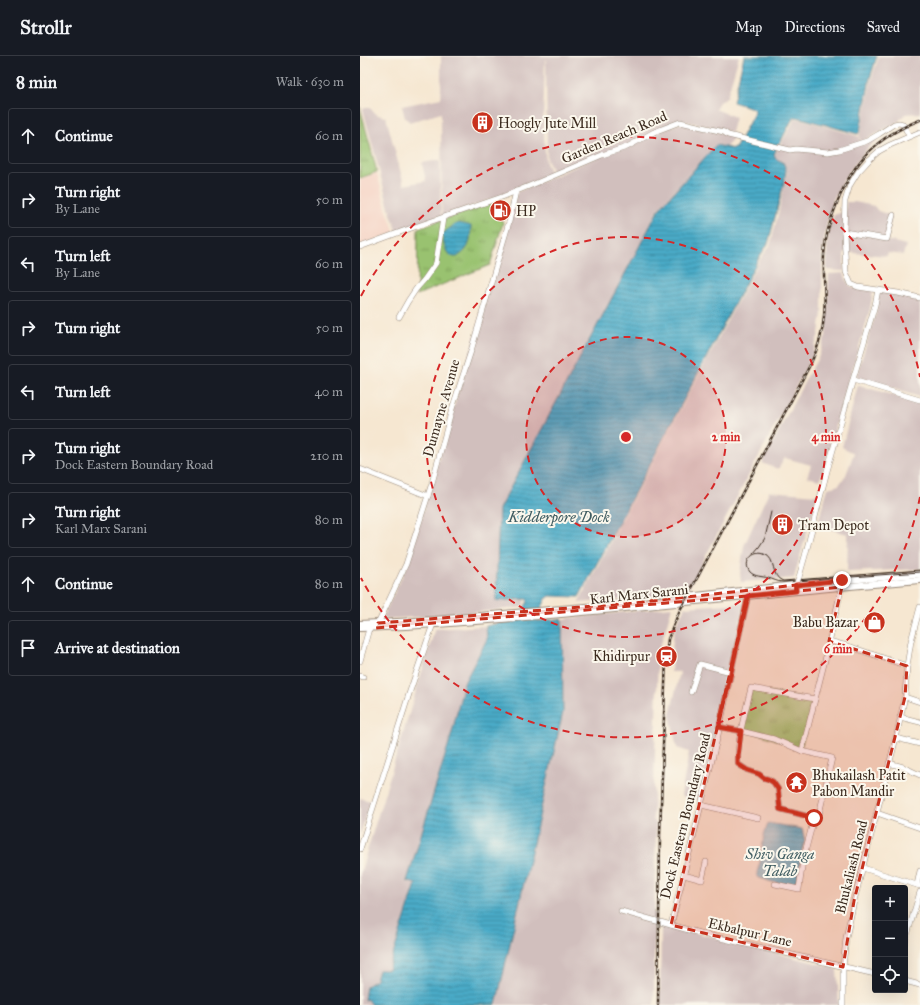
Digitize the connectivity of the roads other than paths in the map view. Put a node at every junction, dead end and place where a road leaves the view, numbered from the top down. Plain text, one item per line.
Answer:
1 (920, 132) edge
2 (909, 136) junction
3 (516, 191) junction
4 (893, 215) dead end
5 (443, 218) junction
6 (844, 232) junction
7 (360, 247) edge
8 (878, 290) junction
9 (920, 298) edge
10 (399, 317) dead end
11 (853, 380) junction
12 (920, 400) edge
13 (360, 469) edge
14 (428, 496) junction
15 (920, 574) edge
16 (920, 580) edge
17 (842, 583) junction
18 (797, 584) junction
19 (748, 596) junction
20 (920, 607) edge
21 (549, 612) junction
22 (508, 616) junction
23 (360, 624) edge
24 (433, 624) junction
25 (374, 625) junction
26 (360, 628) edge
27 (829, 641) junction
28 (360, 661) edge
29 (907, 666) junction
30 (731, 672) junction
31 (691, 692) dead end
32 (905, 696) junction
33 (815, 699) junction
34 (920, 702) edge
35 (901, 715) junction
36 (920, 722) edge
37 (719, 727) junction
38 (741, 731) junction
39 (896, 738) junction
40 (920, 744) edge
41 (802, 751) junction
42 (889, 763) junction
43 (920, 775) edge
44 (701, 805) junction
45 (877, 813) junction
46 (758, 818) dead end
47 (814, 818) junction
48 (920, 828) edge
49 (360, 849) edge
50 (706, 862) dead end
51 (863, 868) junction
52 (920, 871) edge
53 (684, 875) junction
54 (775, 884) dead end
55 (918, 886) edge
56 (920, 892) edge
57 (621, 911) dead end
58 (671, 925) junction
59 (908, 932) edge
60 (843, 967) junction
61 (872, 973) edge
62 (908, 983) edge
63 (920, 985) edge
64 (843, 1005) edge

1 - 2 street
2 - 3 street, Garden Reach Road
2 - 6 street
3 - 5 street, Garden Reach Road
3 - 14 street, Dumayne Avenue
4 - 6 street
5 - 7 street, Garden Reach Road
5 - 10 street
6 - 8 street
8 - 9 street
8 - 11 street
11 - 12 street
11 - 18 street
13 - 14 street
14 - 25 street, Dumayne Avenue
15 - 17 main road
16 - 17 main road, Karl Marx Sarani
17 - 18 main road, Karl Marx Sarani
17 - 27 street
18 - 19 main road, Karl Marx Sarani
18 - 21 main road
19 - 21 main road, Karl Marx Sarani
19 - 30 street, Dock Eastern Boundary Road
20 - 29 street, Bhukaliash Road
21 - 22 main road, Karl Marx Sarani
22 - 24 main road, Karl Marx Sarani
22 - 25 main road
23 - 25 main road
24 - 25 main road, Karl Marx Sarani
24 - 49 street
25 - 26 main road, Karl Marx Sarani
25 - 28 street, Dumayne Avenue
27 - 29 street
27 - 33 street
29 - 32 street, Bhukaliash Road
30 - 31 street
30 - 37 street, Dock Eastern Boundary Road
32 - 34 street
32 - 35 street, Bhukaliash Road
33 - 38 street
33 - 41 street
35 - 36 street
35 - 39 street, Bhukaliash Road
37 - 38 street
37 - 44 street, Dock Eastern Boundary Road
38 - 41 street
38 - 47 street
39 - 40 street
39 - 42 street, Bhukaliash Road
41 - 47 street
42 - 43 street
42 - 45 street, Bhukaliash Road
44 - 46 street
44 - 53 street, Dock Eastern Boundary Road
45 - 48 street
45 - 51 street, Bhukaliash Road
47 - 54 street
50 - 53 street
51 - 55 street
51 - 60 street, Bhukaliash Road
52 - 55 street
53 - 58 street, Dock Eastern Boundary Road
56 - 59 street
57 - 58 street, Ekbalpur Lane
58 - 60 street, Ekbalpur Lane
60 - 61 street, Ekbalpur Lane
60 - 64 street, Bhukaliash Road
62 - 63 street

